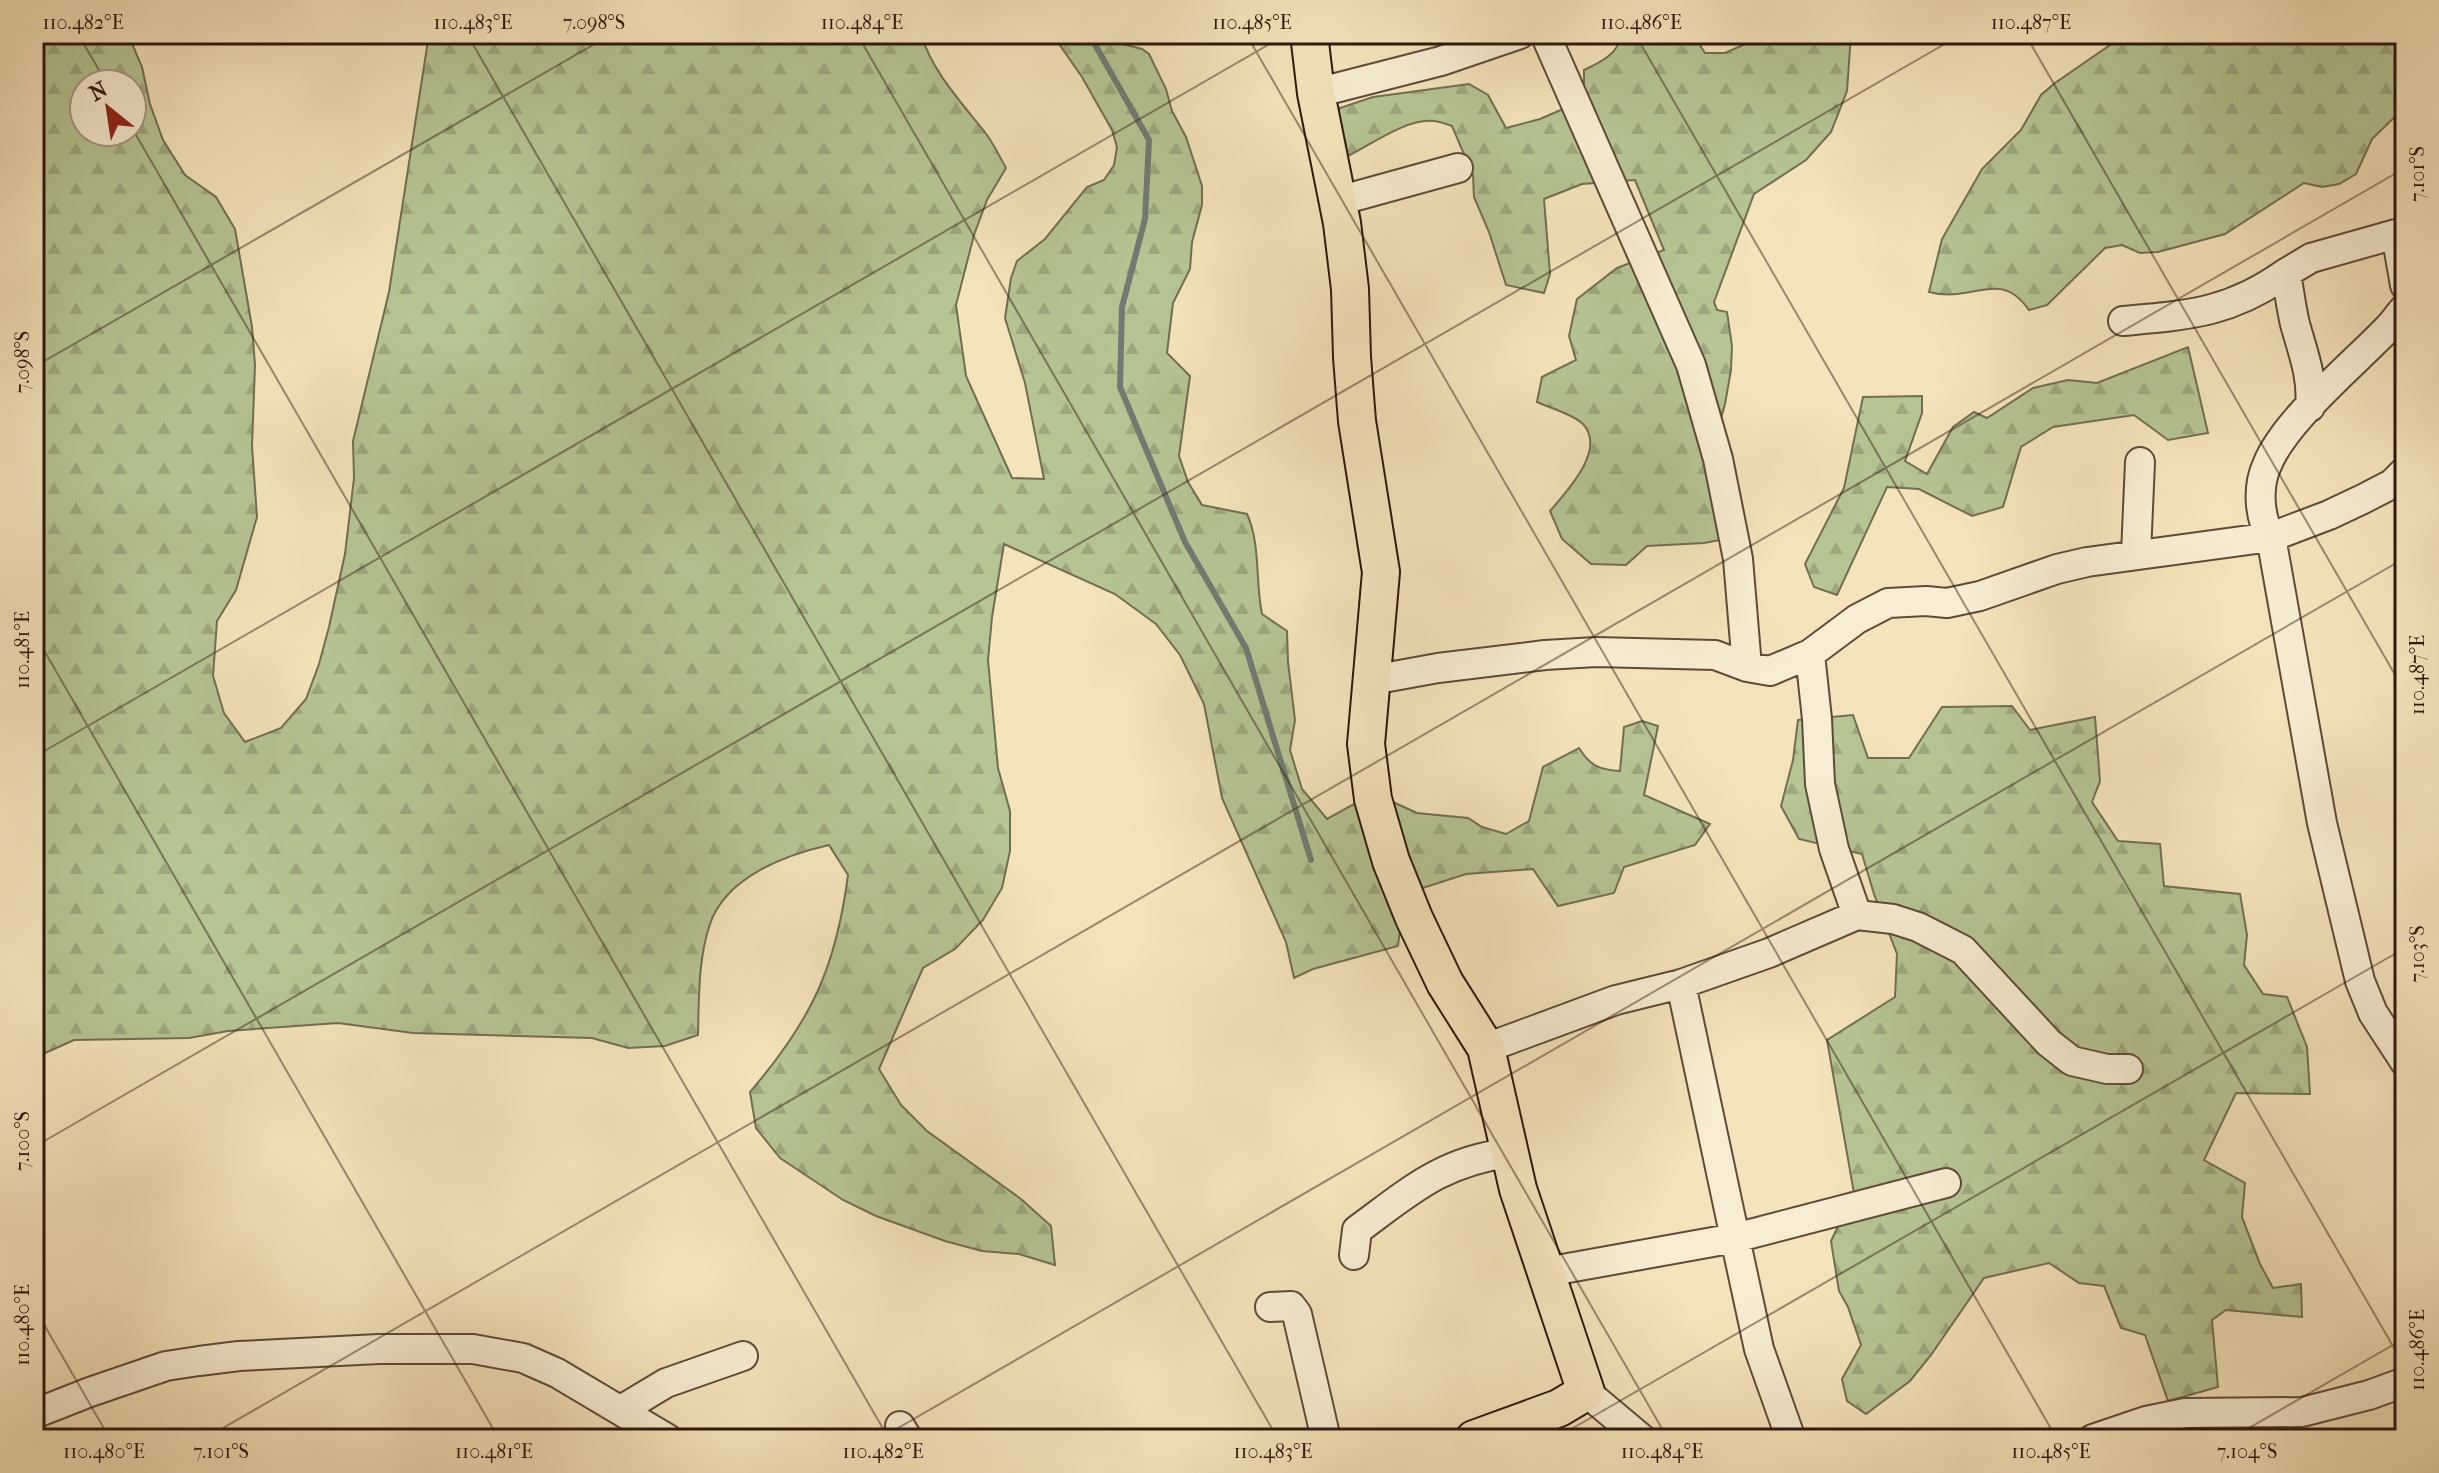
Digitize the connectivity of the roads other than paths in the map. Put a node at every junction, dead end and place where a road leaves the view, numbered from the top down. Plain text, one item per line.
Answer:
1 (1309, 34) edge
2 (1520, 34) edge
3 (1545, 34) edge
4 (1316, 93) junction
5 (1458, 168) dead end
6 (1338, 201) junction
7 (2400, 232) edge
8 (2286, 273) junction
9 (2405, 285) edge
10 (2405, 308) edge
11 (2123, 321) dead end
12 (2310, 407) junction
13 (2140, 462) dead end
14 (2405, 471) edge
15 (2271, 537) junction
16 (2136, 554) junction
17 (1810, 654) junction
18 (1747, 667) junction
19 (1372, 680) junction
20 (1857, 915) junction
21 (1681, 984) junction
22 (2400, 1045) edge
23 (1486, 1048) junction
24 (2128, 1069) dead end
25 (1509, 1153) junction
26 (1946, 1183) dead end
27 (1735, 1238) junction
28 (1354, 1255) dead end
29 (1546, 1272) junction
30 (1270, 1307) dead end
31 (743, 1356) dead end
32 (2405, 1382) edge
33 (1586, 1392) junction
34 (621, 1410) junction
35 (34, 1414) edge
36 (668, 1439) edge
37 (1326, 1439) edge
38 (1474, 1439) edge
39 (1642, 1439) edge
40 (1791, 1439) edge
41 (2093, 1439) edge

1 - 4 main road
2 - 4 street
3 - 18 street
4 - 6 main road
5 - 6 street
6 - 19 main road
7 - 8 street
7 - 9 street
8 - 11 street
8 - 12 street
10 - 12 street
12 - 15 street
13 - 16 street
14 - 15 street
15 - 16 street
15 - 22 street
16 - 17 street
17 - 18 street
17 - 20 street
18 - 19 street
19 - 23 main road
20 - 21 street
20 - 24 street
21 - 23 street
21 - 27 street
23 - 25 main road
25 - 28 street
25 - 29 main road
26 - 27 street
27 - 29 street
27 - 40 street
29 - 33 main road
30 - 37 street
31 - 34 street
32 - 41 street
33 - 38 main road
33 - 39 street
34 - 35 street
34 - 36 street

